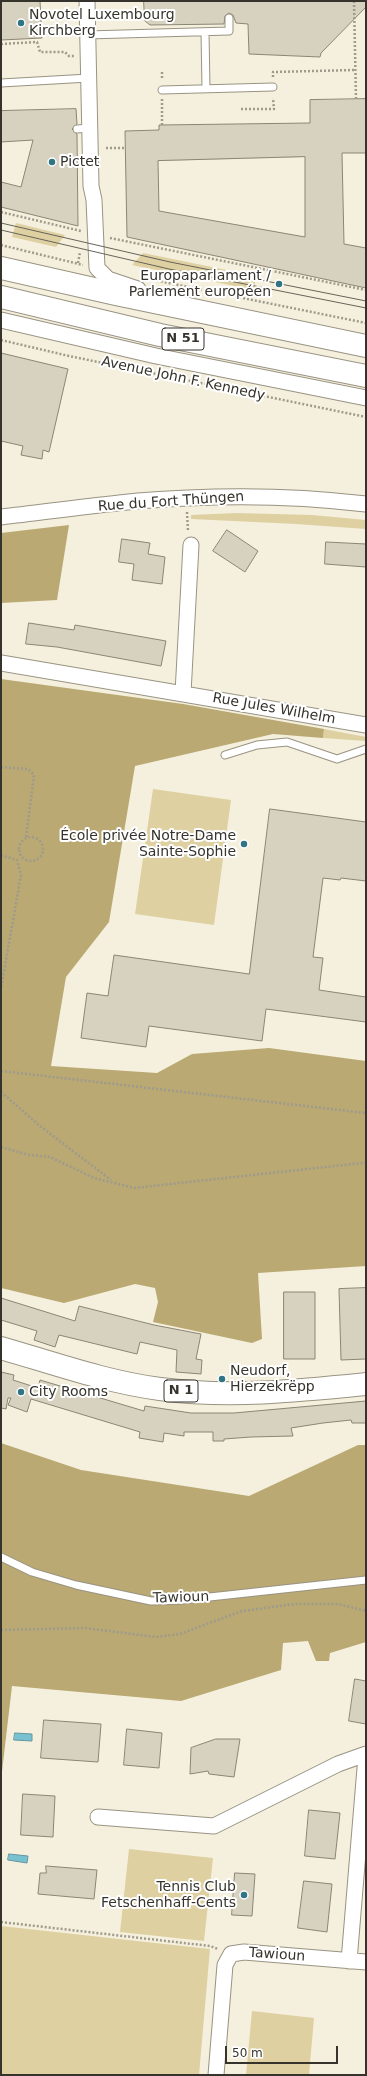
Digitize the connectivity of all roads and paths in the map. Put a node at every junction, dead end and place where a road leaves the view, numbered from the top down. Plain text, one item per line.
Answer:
1 (87, 1) edge
2 (354, 1) edge
3 (229, 18) dead end
4 (205, 32) junction
5 (87, 35) junction
6 (1, 44) edge
7 (78, 56) dead end
8 (355, 70) junction
9 (89, 78) junction
10 (1, 83) edge
11 (273, 88) junction
12 (206, 89) junction
13 (162, 90) dead end
14 (356, 99) dead end
15 (241, 109) dead end
16 (106, 148) dead end
17 (125, 148) dead end
18 (1, 212) edge
19 (101, 236) junction
20 (1, 245) edge
21 (1, 268) edge
22 (98, 268) junction
23 (143, 278) dead end
24 (366, 290) edge
25 (1, 297) edge
26 (1, 320) edge
27 (242, 321) junction
28 (366, 323) edge
29 (160, 335) junction
30 (1, 340) edge
31 (366, 346) edge
32 (156, 356) junction
33 (366, 376) edge
34 (366, 398) edge
35 (366, 417) edge
36 (366, 504) edge
37 (194, 512) dead end
38 (180, 513) dead end
39 (1, 517) edge
40 (188, 519) dead end
41 (190, 538) joint
42 (1, 663) edge
43 (183, 693) junction
44 (366, 725) edge
45 (366, 749) edge
46 (225, 755) dead end
47 (1, 766) edge
48 (26, 838) junction
49 (1, 855) edge
50 (21, 857) junction
51 (17, 860) junction
52 (1, 989) edge
53 (1, 1071) edge
54 (1, 1092) edge
55 (366, 1113) edge
56 (1, 1147) edge
57 (366, 1164) edge
58 (112, 1182) junction
59 (1, 1348) edge
60 (366, 1384) edge
61 (1, 1557) edge
62 (366, 1580) edge
63 (366, 1611) edge
64 (1, 1630) edge
65 (366, 1755) edge
66 (98, 1817) dead end
67 (1, 1922) edge
68 (231, 1954) junction
69 (349, 1961) junction
70 (366, 1962) edge
71 (216, 2075) edge

1 - 5 street
2 - 8 path
3 - 4 lane
4 - 5 lane
4 - 12 lane
5 - 9 street
6 - 7 path
8 - 11 path
8 - 14 path
9 - 10 lane
9 - 19 street
11 - 12 lane
11 - 15 path
12 - 13 lane
16 - 17 path
18 - 19 path
19 - 22 street
19 - 24 path
20 - 22 path
21 - 27 main road, N 51
22 - 27 street
23 - 28 path
25 - 29 main road, N 51
26 - 32 street, Avenue John F. Kennedy
27 - 31 main road, N 51
29 - 32 street, Avenue John F. Kennedy
29 - 33 main road, N 51
30 - 35 path, Avenue John F. Kennedy
32 - 34 street, Avenue John F. Kennedy
36 - 39 street, Rue du Fort Thüngen
37 - 38 path
40 - 41 path
41 - 43 street
42 - 43 street, Rue Jules Wilhelm
43 - 44 street, Rue Jules Wilhelm
45 - 46 lane
47 - 48 path
48 - 50 path
48 - 50 path
49 - 51 path
50 - 51 path
51 - 52 path
53 - 55 path
54 - 58 path
56 - 58 path
57 - 58 path
59 - 60 main road, N 1
61 - 62 lane, Tawioun
63 - 64 path
65 - 66 street
65 - 69 street
67 - 68 path
68 - 69 street, Tawioun
68 - 71 street, Tawioun
69 - 70 street, Tawioun

